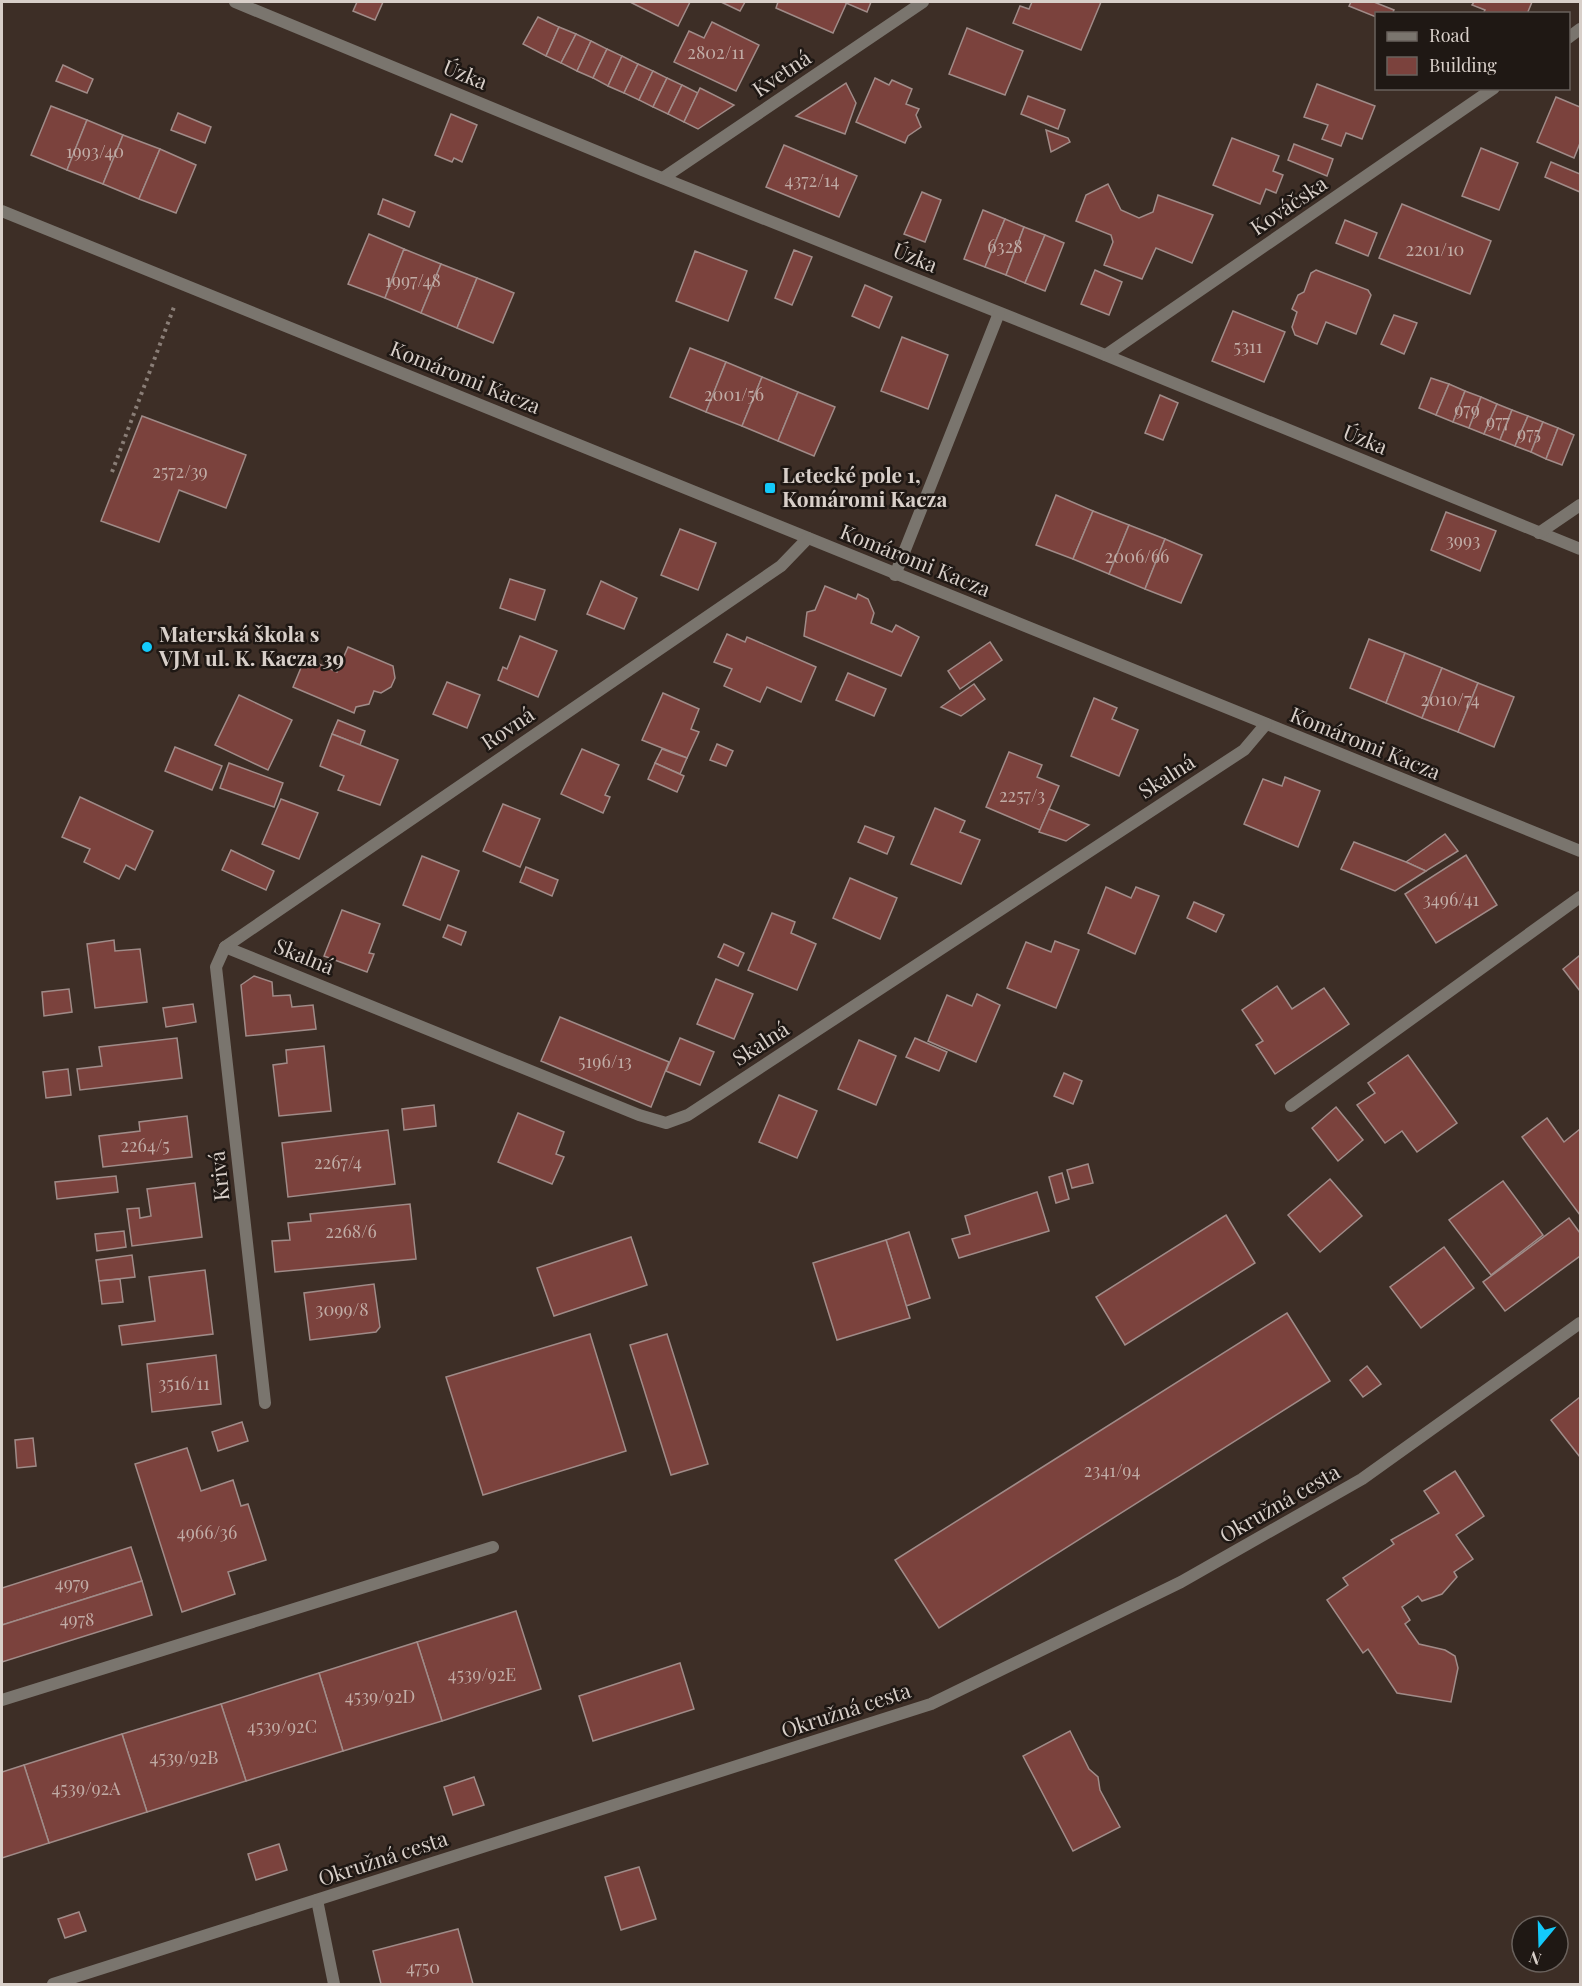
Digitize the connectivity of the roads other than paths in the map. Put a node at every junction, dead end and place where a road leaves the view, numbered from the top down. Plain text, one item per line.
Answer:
1 (235, 2) edge
2 (923, 2) edge
3 (1491, 90) edge
4 (663, 178) junction
5 (2, 211) edge
6 (999, 313) junction
7 (1106, 355) junction
8 (1581, 505) edge
9 (1539, 532) junction
10 (808, 538) junction
11 (1581, 549) edge
12 (895, 575) junction
13 (1266, 724) junction
14 (1581, 851) edge
15 (1581, 897) edge
16 (225, 946) junction
17 (1291, 1106) dead end
18 (1581, 1323) edge
19 (265, 1403) dead end
20 (493, 1547) dead end
21 (2, 1700) edge
22 (317, 1900) junction
23 (54, 1984) edge
24 (334, 1984) edge

1 - 4 street, Úzka
2 - 4 street, Kvetná
3 - 7 street, Kováčska
4 - 6 street, Úzka
5 - 10 street, Komáromi Kacza
6 - 7 street, Úzka
6 - 12 street
7 - 9 street, Úzka
8 - 9 street
9 - 11 street, Úzka
10 - 12 street, Komáromi Kacza
10 - 16 street, Rovná
12 - 13 street, Komáromi Kacza
13 - 14 street, Komáromi Kacza
13 - 16 street, Skalná
15 - 17 street
16 - 19 street, Krivá
18 - 22 street, Okružná cesta
20 - 21 street
22 - 23 street, Okružná cesta
22 - 24 street

